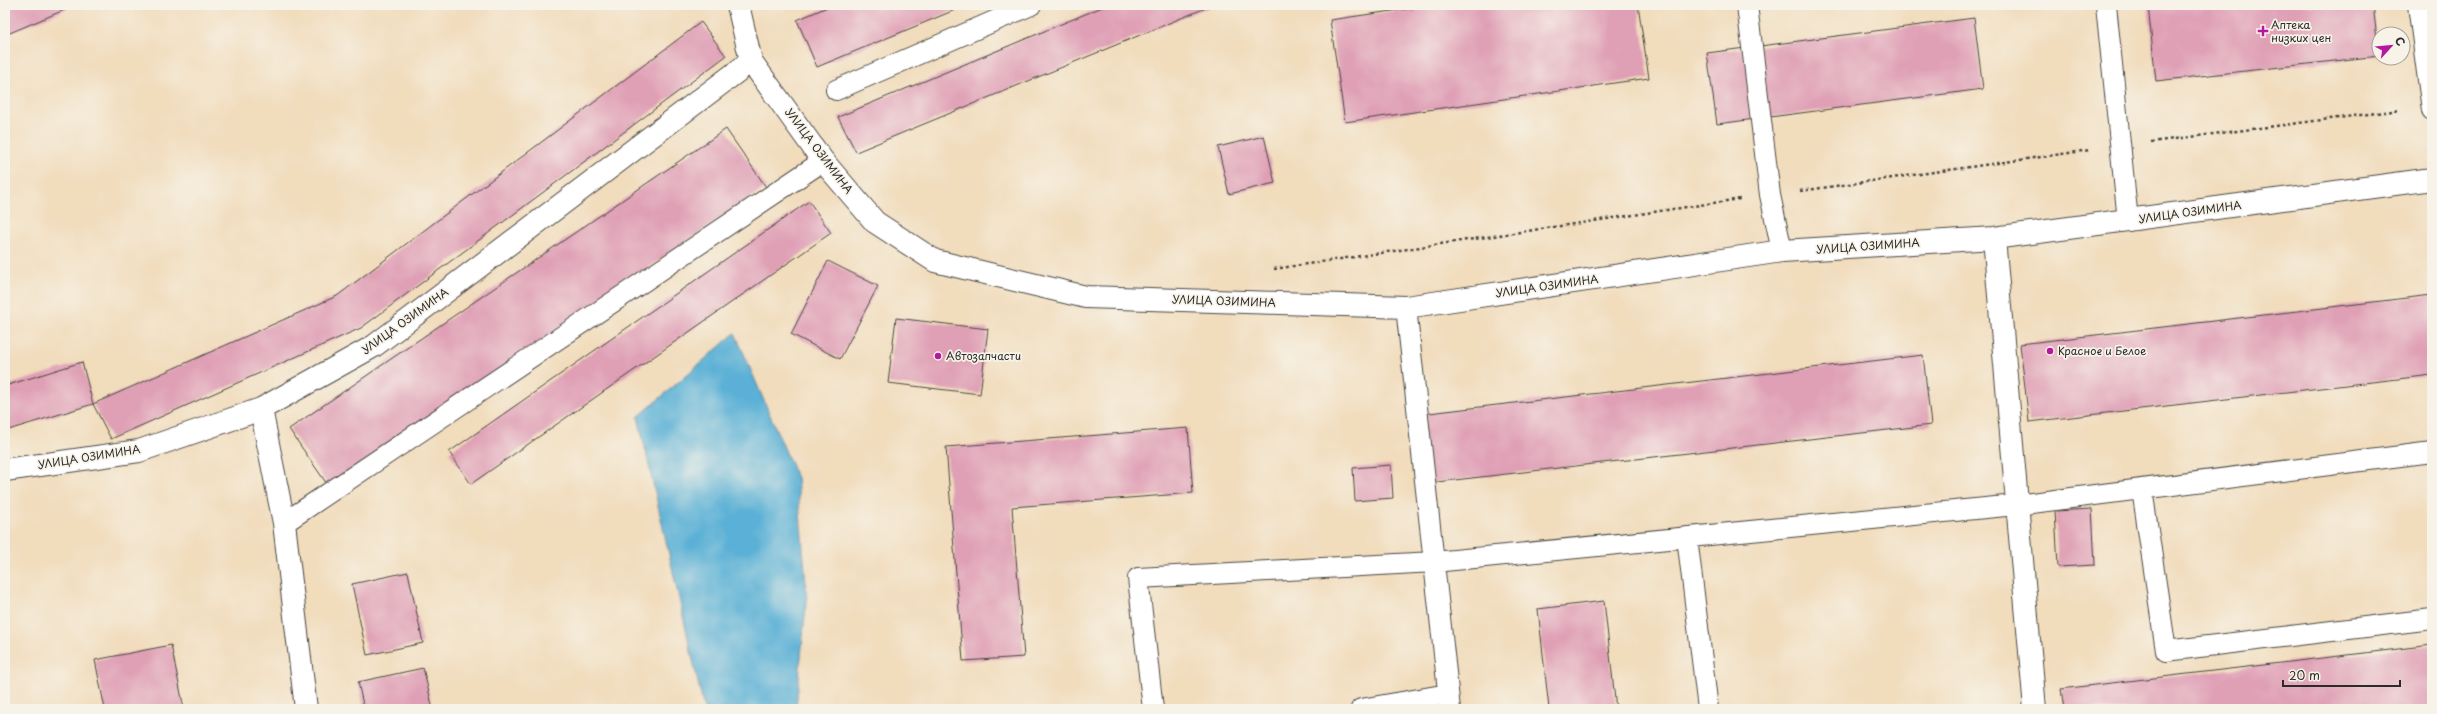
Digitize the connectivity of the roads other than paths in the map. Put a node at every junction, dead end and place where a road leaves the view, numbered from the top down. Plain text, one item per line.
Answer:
1 (738, 5) edge
2 (1031, 5) edge
3 (1747, 5) edge
4 (2106, 5) edge
5 (2418, 5) edge
6 (752, 61) junction
7 (836, 90) dead end
8 (2432, 110) edge
9 (823, 161) junction
10 (2432, 179) edge
11 (2128, 221) junction
12 (1994, 238) junction
13 (1782, 251) junction
14 (1406, 307) junction
15 (261, 409) junction
16 (2432, 452) edge
17 (5, 470) edge
18 (2142, 489) junction
19 (2016, 505) junction
20 (284, 523) junction
21 (1687, 537) junction
22 (1434, 562) junction
23 (2432, 619) edge
24 (1449, 702) edge
25 (306, 709) edge
26 (1153, 709) edge
27 (1361, 709) edge
28 (1708, 709) edge
29 (2035, 709) edge

1 - 6 street, УЛИЦА ОЗИМИНА
2 - 7 lane
3 - 13 lane
4 - 11 lane
5 - 8 lane
6 - 9 street, УЛИЦА ОЗИМИНА
6 - 15 street, УЛИЦА ОЗИМИНА
9 - 14 street, УЛИЦА ОЗИМИНА
9 - 20 lane
10 - 11 street, УЛИЦА ОЗИМИНА
11 - 12 street, УЛИЦА ОЗИМИНА
12 - 13 street, УЛИЦА ОЗИМИНА
12 - 19 street
13 - 14 street, УЛИЦА ОЗИМИНА
14 - 22 lane
15 - 17 street, УЛИЦА ОЗИМИНА
15 - 20 street
16 - 18 lane
18 - 19 lane
18 - 23 lane
19 - 21 lane
19 - 29 street
20 - 25 street
21 - 22 lane
21 - 28 lane
22 - 24 lane
22 - 26 lane
24 - 27 lane

